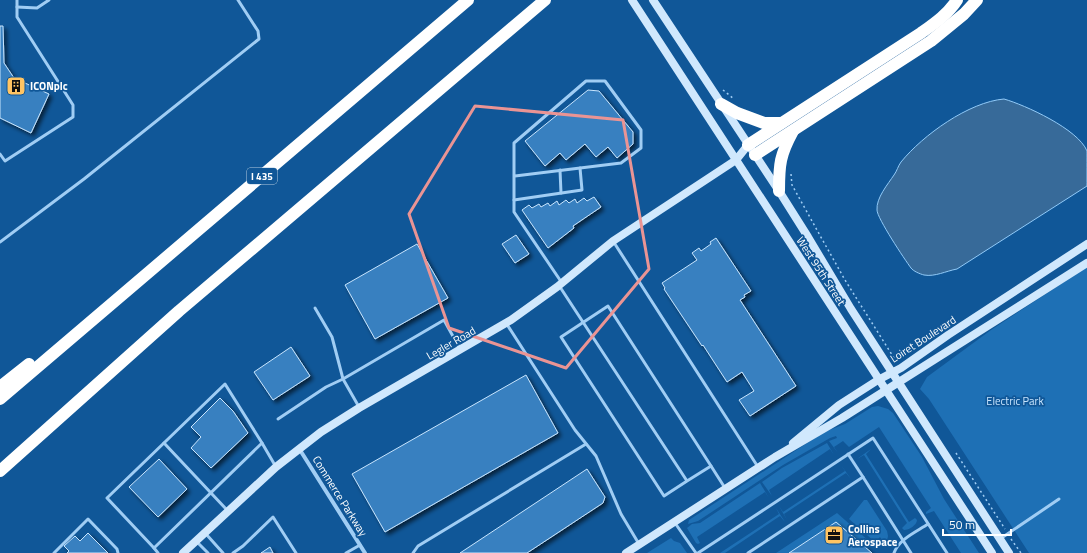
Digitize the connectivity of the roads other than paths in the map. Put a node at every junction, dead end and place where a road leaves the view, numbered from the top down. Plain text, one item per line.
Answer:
1 (17, 0) edge
2 (49, 0) edge
3 (238, 0) edge
4 (468, 0) edge
5 (545, 0) edge
6 (653, 0) edge
7 (957, 0) edge
8 (977, 0) edge
9 (633, 1) edge
10 (17, 7) junction
11 (721, 104) junction
12 (781, 123) junction
13 (794, 130) junction
14 (748, 145) junction
15 (0, 154) edge
16 (755, 155) junction
17 (736, 160) junction
18 (580, 168) junction
19 (560, 170) junction
20 (515, 176) junction
21 (779, 191) junction
22 (561, 193) junction
23 (514, 200) junction
24 (613, 241) junction
25 (0, 242) edge
26 (1087, 244) edge
27 (1087, 263) edge
28 (1039, 276) junction
29 (560, 284) junction
30 (1047, 289) junction
31 (315, 308) dead end
32 (584, 322) junction
33 (506, 323) junction
34 (461, 350) junction
35 (56, 352) junction
36 (892, 372) junction
37 (343, 378) junction
38 (878, 380) junction
39 (899, 383) junction
40 (0, 386) edge
41 (886, 391) junction
42 (0, 399) edge
43 (359, 408) junction
44 (278, 419) dead end
45 (164, 443) junction
46 (262, 444) junction
47 (586, 444) junction
48 (300, 450) junction
49 (848, 454) junction
50 (775, 457) junction
51 (711, 466) junction
52 (276, 467) junction
53 (758, 468) junction
54 (0, 471) edge
55 (863, 477) junction
56 (687, 480) junction
57 (726, 489) junction
58 (212, 492) junction
59 (1059, 499) dead end
60 (228, 511) junction
61 (674, 522) junction
62 (928, 524) junction
63 (205, 533) junction
64 (1000, 539) junction
65 (903, 540) junction
66 (196, 541) junction
67 (640, 544) junction
68 (360, 545) junction
69 (154, 548) junction
70 (54, 553) edge
71 (118, 553) edge
72 (158, 553) edge
73 (183, 553) edge
74 (208, 553) edge
75 (223, 553) edge
76 (233, 553) edge
77 (296, 553) edge
78 (346, 553) edge
79 (365, 553) edge
80 (413, 553) edge
81 (626, 553) edge
82 (697, 553) edge
83 (748, 553) edge
84 (894, 553) edge
85 (912, 553) edge
86 (946, 553) edge
87 (992, 553) edge
88 (1010, 553) edge

1 - 10 lane
2 - 10 lane
3 - 25 lane
4 - 35 highway, I 435
5 - 54 highway
6 - 11 street, West 95th Street
7 - 12 highway
8 - 13 highway
9 - 17 street, West 95th Street
10 - 15 lane
11 - 12 highway
11 - 14 street, West 95th Street
12 - 14 highway
13 - 16 highway
13 - 21 highway
14 - 16 street, West 95th Street
14 - 17 street
16 - 17 street
16 - 21 street, West 95th Street
17 - 24 street, Legler Road
17 - 38 street, West 95th Street
18 - 19 lane
18 - 20 lane
18 - 22 lane
19 - 20 lane
19 - 22 lane
20 - 23 lane
21 - 36 street, West 95th Street
22 - 23 lane
23 - 29 lane
24 - 29 street, Legler Road
24 - 53 lane
26 - 28 street, Loiret Boulevard
27 - 30 street, Loiret Boulevard
28 - 30 street
28 - 36 street, Loiret Boulevard
29 - 32 lane
29 - 33 street, Legler Road
30 - 39 street, Loiret Boulevard
31 - 37 lane
32 - 51 lane
32 - 56 lane
32 - 56 lane
33 - 34 street, Legler Road
33 - 47 lane
34 - 37 lane
34 - 43 street, Legler Road
35 - 40 highway
35 - 42 highway, I 435
36 - 38 street, Loiret Boulevard
36 - 39 street, West 95th Street
37 - 43 lane
37 - 44 lane
38 - 41 street, West 95th Street
38 - 50 street, Loiret Boulevard
39 - 41 street, Loiret Boulevard
39 - 64 street, West 95th Street
41 - 50 street, Loiret Boulevard
41 - 87 street, West 95th Street
43 - 48 street, Legler Road
45 - 46 lane
45 - 58 lane
45 - 69 lane
46 - 52 lane
46 - 58 lane
47 - 67 lane
47 - 80 lane
48 - 52 street, Legler Road
48 - 68 street, Commerce Parkway
49 - 55 lane
49 - 62 lane
49 - 82 lane
50 - 53 street, Loiret Boulevard
51 - 56 lane
51 - 57 lane
52 - 60 street, Legler Road
53 - 57 street, Loiret Boulevard
55 - 65 lane
55 - 83 lane
57 - 61 street, Loiret Boulevard
58 - 60 lane
58 - 69 lane
59 - 64 lane
60 - 63 street, Legler Road
61 - 67 street, Loiret Boulevard
61 - 82 lane
62 - 65 lane
62 - 86 lane
63 - 66 street, Legler Road
63 - 75 lane
64 - 88 street, West 95th Street
65 - 84 lane
65 - 85 lane
66 - 73 street, Legler Road
66 - 74 lane
67 - 81 street, Loiret Boulevard
68 - 78 lane
68 - 79 street, Commerce Parkway
69 - 72 lane
70 - 71 lane
76 - 77 lane

